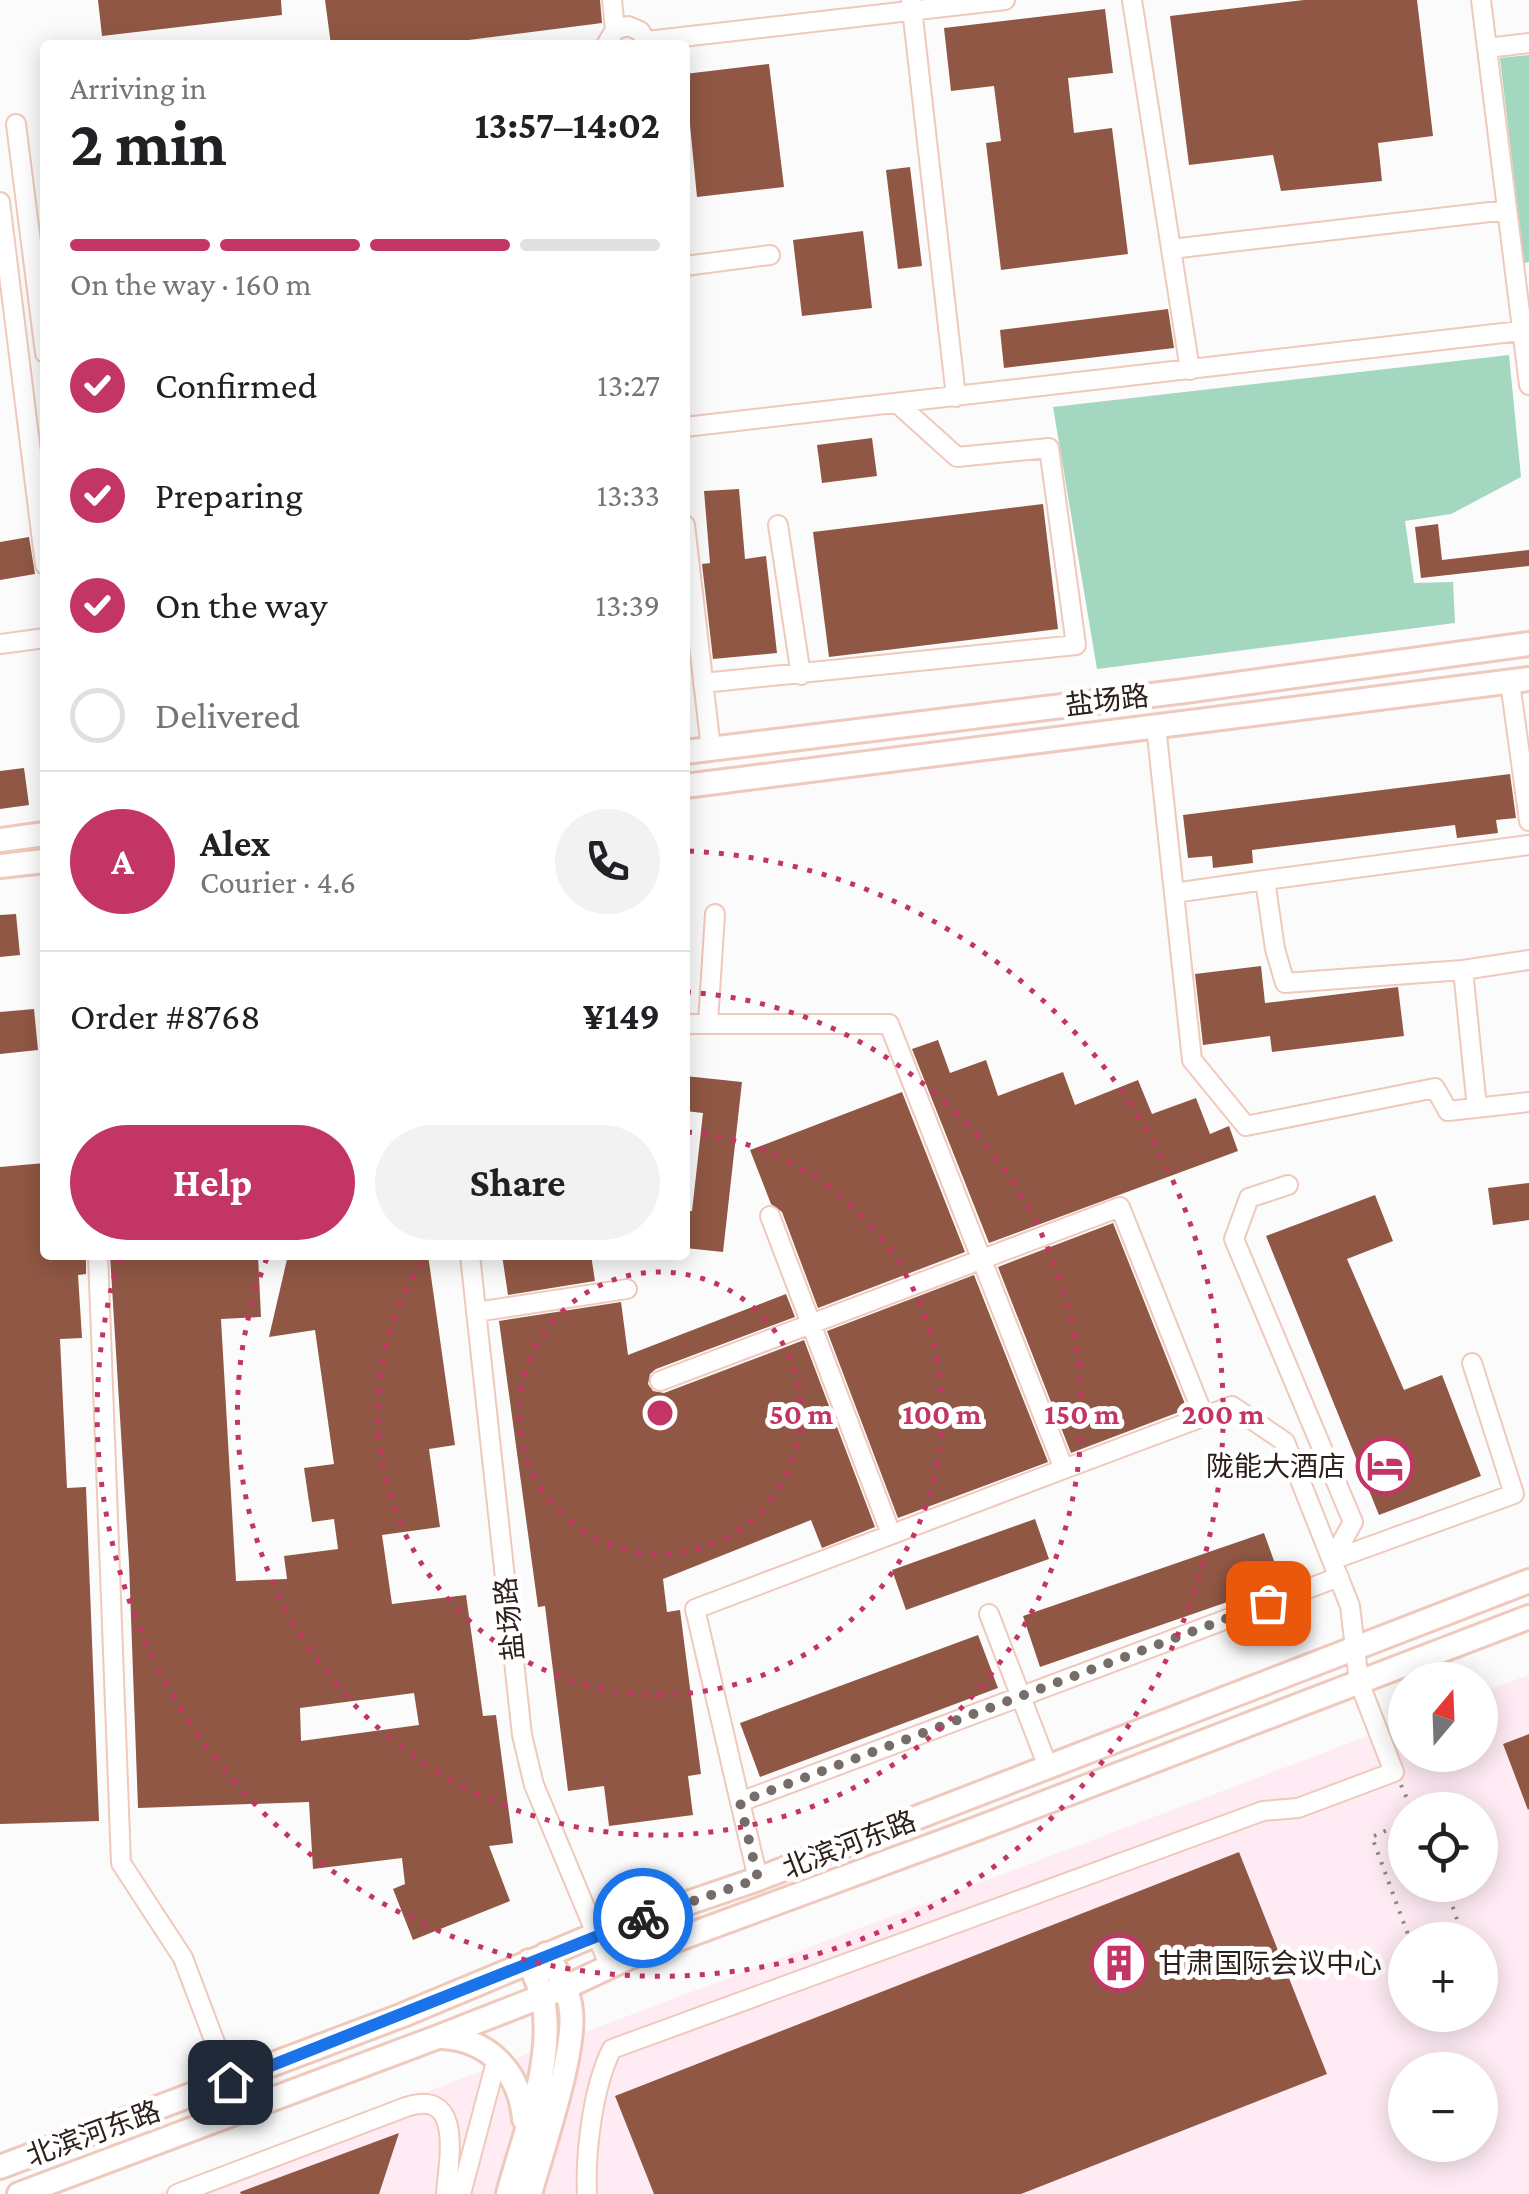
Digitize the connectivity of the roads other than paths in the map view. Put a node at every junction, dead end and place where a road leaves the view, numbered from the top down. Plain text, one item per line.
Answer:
1 (612, 0) edge
2 (1006, 0) edge
3 (1132, 0) edge
4 (1481, 0) edge
5 (912, 5) edge
6 (611, 37) edge
7 (645, 40) edge
8 (669, 40) edge
9 (1529, 43) edge
10 (1487, 48) junction
11 (16, 124) dead end
12 (0, 202) edge
13 (1507, 210) junction
14 (1171, 249) junction
15 (770, 255) dead end
16 (690, 265) edge
17 (40, 314) edge
18 (1526, 331) edge
19 (1190, 370) junction
20 (1529, 385) edge
21 (956, 396) junction
22 (897, 403) junction
23 (690, 426) edge
24 (778, 524) dead end
25 (40, 525) edge
26 (690, 569) edge
27 (40, 639) edge
28 (0, 644) edge
29 (1529, 644) edge
30 (801, 675) junction
31 (1520, 680) edge
32 (703, 683) junction
33 (1156, 726) junction
34 (711, 749) junction
35 (690, 751) edge
36 (690, 785) edge
37 (1529, 821) edge
38 (40, 835) edge
39 (0, 840) edge
40 (1529, 845) edge
41 (40, 862) edge
42 (0, 866) edge
43 (1266, 880) junction
44 (1174, 892) junction
45 (715, 914) dead end
46 (1529, 960) edge
47 (1464, 970) junction
48 (708, 1023) junction
49 (690, 1024) edge
50 (1529, 1102) edge
51 (1477, 1108) junction
52 (1288, 1185) dead end
53 (770, 1216) dead end
54 (98, 1260) edge
55 (471, 1260) edge
56 (982, 1260) junction
57 (627, 1289) dead end
58 (476, 1312) junction
59 (811, 1324) junction
60 (1472, 1363) dead end
61 (660, 1381) dead end
62 (1204, 1418) junction
63 (1064, 1469) junction
64 (1522, 1494) edge
65 (891, 1534) junction
66 (1335, 1568) junction
67 (1529, 1581) edge
68 (988, 1614) dead end
69 (1529, 1617) edge
70 (1353, 1648) junction
71 (1359, 1682) junction
72 (1020, 1695) junction
73 (1048, 1768) junction
74 (740, 1802) junction
75 (758, 1879) junction
76 (597, 1934) junction
77 (538, 1958) junction
78 (610, 1967) junction
79 (566, 1987) junction
80 (542, 1996) junction
81 (438, 2037) junction
82 (498, 2058) junction
83 (230, 2082) junction
84 (535, 2136) junction
85 (0, 2167) edge
86 (19, 2194) edge
87 (177, 2194) edge
88 (446, 2194) edge
89 (461, 2194) edge
90 (508, 2194) edge
91 (530, 2194) edge
92 (587, 2194) edge

1 - 6 street
2 - 5 street
3 - 14 street
4 - 10 street
5 - 8 street
5 - 21 street
6 - 7 street
9 - 10 street
10 - 13 street
11 - 17 street
12 - 25 street
13 - 14 street
13 - 18 street
14 - 19 street
15 - 16 street
18 - 19 street
18 - 20 street
19 - 21 street
21 - 22 street
22 - 23 street
22 - 30 street
24 - 30 street
26 - 32 street
27 - 28 street
29 - 34 main road, 盐场路
30 - 32 street
31 - 33 main road, 盐场路
31 - 37 street
32 - 34 street
33 - 36 main road, 盐场路
33 - 44 street
34 - 35 main road, 盐场路
38 - 39 main road
40 - 43 street
41 - 42 main road
43 - 44 street
43 - 47 street
44 - 51 street
45 - 48 street
46 - 47 street
47 - 51 street
48 - 49 street
48 - 56 street
50 - 51 street
52 - 66 street
53 - 59 street
54 - 83 street
55 - 58 street, 盐场路
56 - 59 street
56 - 62 street
56 - 63 street
57 - 58 street
58 - 76 street, 盐场路
59 - 61 street
59 - 65 street
60 - 64 street
62 - 63 street
62 - 66 street
63 - 65 street
64 - 66 street
65 - 74 street
66 - 70 street
66 - 72 street
67 - 70 main road, 北滨河东路
68 - 72 street
69 - 71 main road, 北滨河东路
70 - 71 street
70 - 73 main road, 北滨河东路
71 - 78 main road, 北滨河东路
71 - 92 street
72 - 73 street
72 - 74 street
73 - 75 main road, 北滨河东路
74 - 75 street
75 - 76 main road, 北滨河东路
76 - 77 main road, 北滨河东路
76 - 78 street, 盐场路
77 - 79 main road
77 - 80 main road
77 - 83 main road, 北滨河东路
78 - 79 main road, 北滨河东路
79 - 80 main road, 北滨河东路
79 - 84 main road
80 - 81 main road, 北滨河东路
80 - 84 main road
81 - 82 main road
81 - 86 main road, 北滨河东路
82 - 84 main road
82 - 89 street
83 - 85 main road, 北滨河东路
84 - 90 main road
84 - 91 main road
87 - 88 street

